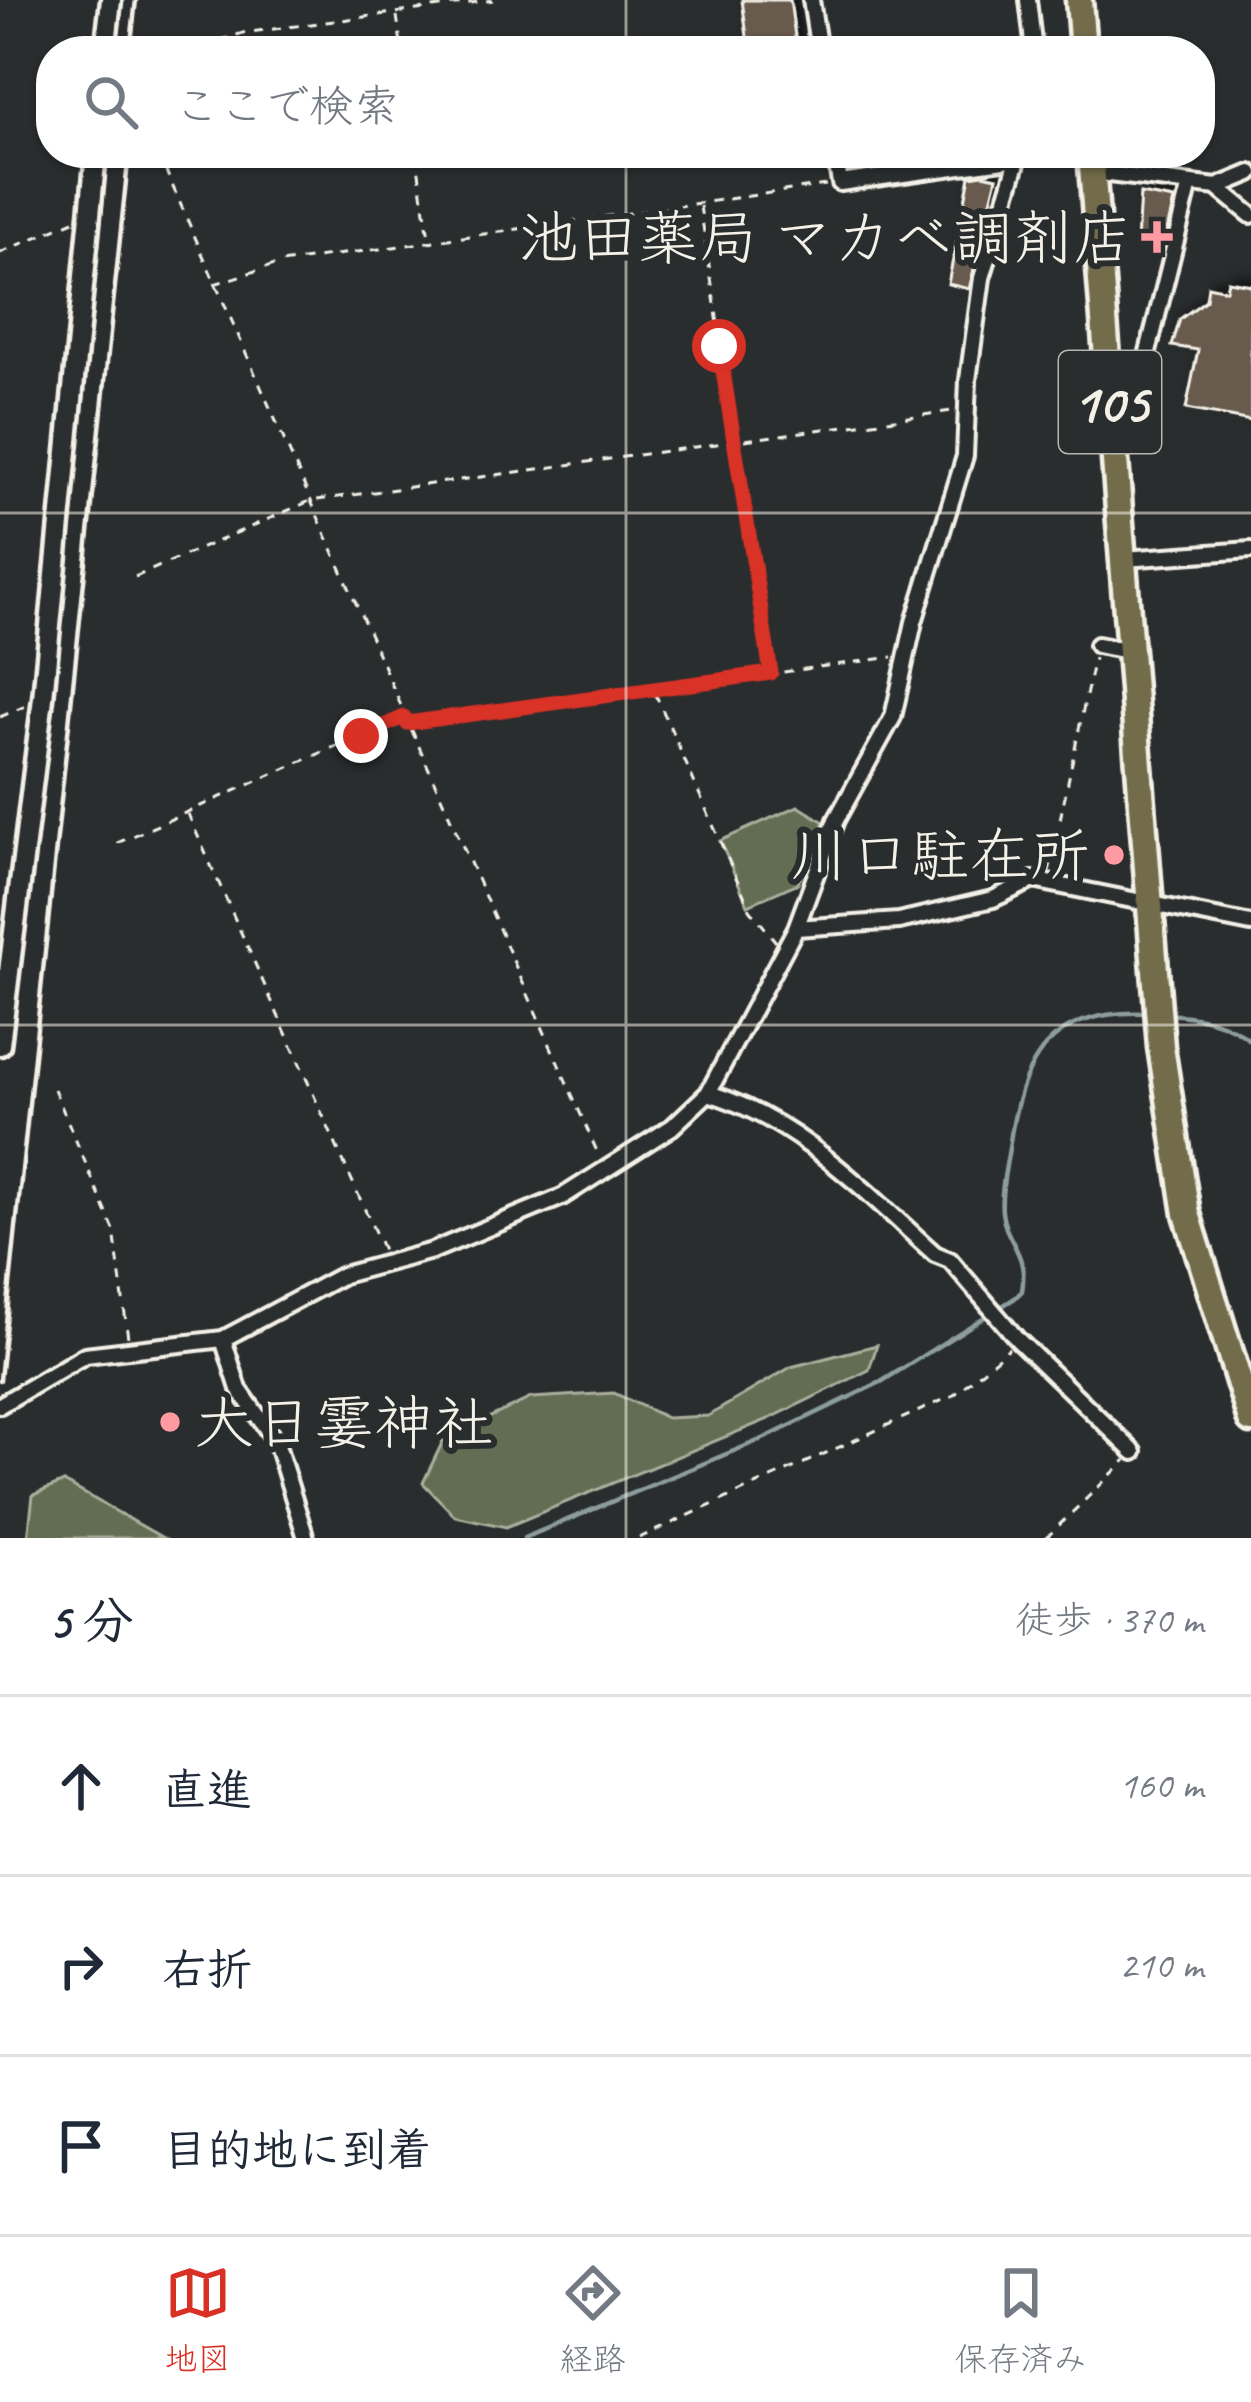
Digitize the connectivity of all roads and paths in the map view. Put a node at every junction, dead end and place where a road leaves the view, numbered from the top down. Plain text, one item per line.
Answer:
1 (111, 0) edge
2 (493, 0) edge
3 (812, 0) edge
4 (1028, 0) edge
5 (1079, 0) edge
6 (396, 15) junction
7 (107, 36) edge
8 (233, 36) edge
9 (400, 36) edge
10 (817, 36) edge
11 (1032, 36) edge
12 (1082, 36) edge
13 (95, 168) edge
14 (164, 168) edge
15 (418, 168) edge
16 (838, 168) edge
17 (939, 168) edge
18 (1015, 168) edge
19 (1092, 168) edge
20 (1115, 168) edge
21 (1251, 173) edge
22 (840, 183) junction
23 (1190, 184) junction
24 (1217, 187) junction
25 (699, 204) junction
26 (92, 213) junction
27 (1251, 215) edge
28 (430, 246) junction
29 (0, 253) edge
30 (213, 284) junction
31 (966, 409) junction
32 (1112, 418) junction
33 (733, 440) junction
34 (310, 501) junction
35 (1251, 550) edge
36 (1124, 559) junction
37 (135, 578) dead end
38 (1097, 645) joint
39 (1130, 651) junction
40 (907, 656) junction
41 (771, 673) junction
42 (654, 691) junction
43 (43, 698) junction
44 (0, 717) edge
45 (404, 717) junction
46 (407, 723) junction
47 (188, 814) junction
48 (117, 843) dead end
49 (1046, 880) junction
50 (1149, 903) junction
51 (1251, 924) edge
52 (796, 928) junction
53 (783, 948) junction
54 (0, 1045) edge
55 (54, 1089) dead end
56 (708, 1093) junction
57 (608, 1172) junction
58 (387, 1258) junction
59 (223, 1339) junction
60 (1018, 1340) junction
61 (129, 1348) junction
62 (0, 1405) edge
63 (1248, 1413) edge
64 (1134, 1452) joint
65 (306, 1538) edge
66 (639, 1538) edge
67 (1046, 1538) edge

1 - 7 street
2 - 6 path
3 - 10 street
4 - 11 street
5 - 12 highway
6 - 8 path
6 - 9 path
13 - 26 street
14 - 30 path
15 - 28 path
16 - 22 street
17 - 22 street
18 - 31 street
19 - 32 highway, 105
20 - 23 street
21 - 24 street
22 - 25 path
23 - 24 street
23 - 32 street
24 - 27 street
25 - 28 path
25 - 33 path
26 - 29 path
26 - 43 street
28 - 30 path
30 - 34 path
31 - 33 path
31 - 40 street
32 - 36 highway, 105
33 - 34 path
33 - 41 path
34 - 37 path
34 - 45 path
35 - 36 street
36 - 39 highway, 105
38 - 39 street
38 - 49 path
39 - 50 highway, 105
40 - 41 path
40 - 52 street
41 - 42 path
42 - 46 path
42 - 53 path
43 - 44 path
43 - 54 street
45 - 46 path
45 - 47 path
46 - 57 path
47 - 48 path
47 - 58 path
49 - 50 street
49 - 52 street
50 - 51 street
50 - 63 highway, 105
52 - 53 street
53 - 56 street
55 - 61 path
56 - 57 street
56 - 60 street
57 - 58 street
58 - 59 street
59 - 61 street
59 - 65 street
60 - 64 street
60 - 66 path
61 - 62 street
64 - 67 path

